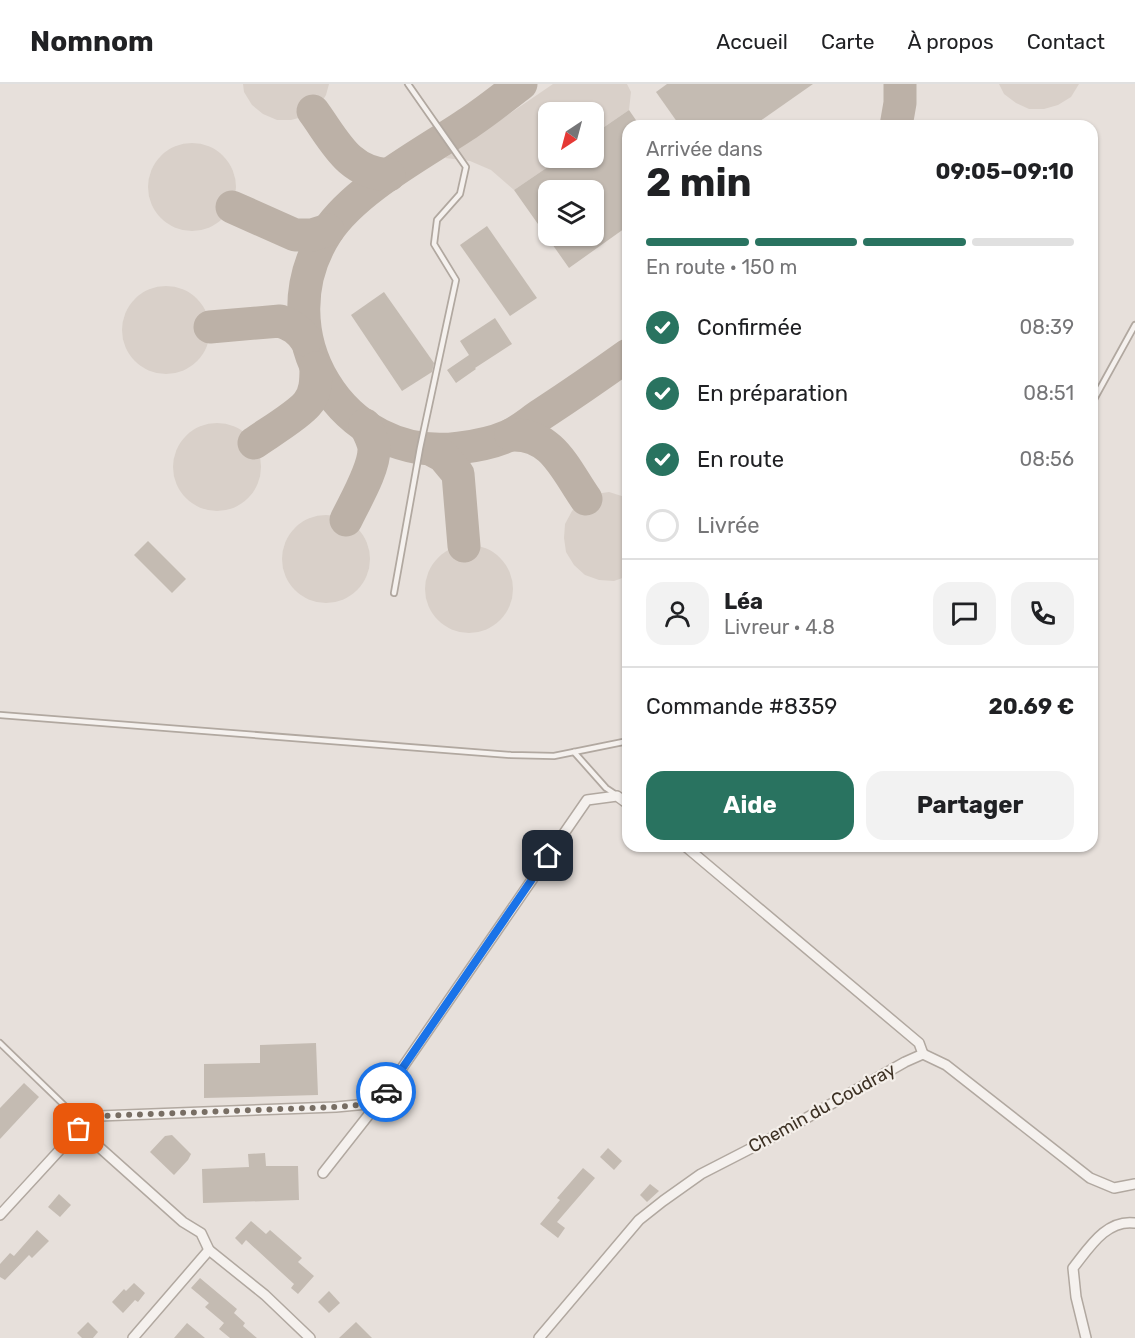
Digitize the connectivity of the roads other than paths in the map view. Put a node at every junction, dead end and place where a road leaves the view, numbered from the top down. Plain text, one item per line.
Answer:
1 (408, 84) edge
2 (1135, 325) edge
3 (1098, 392) edge
4 (394, 592) dead end
5 (0, 715) edge
6 (622, 742) edge
7 (574, 752) junction
8 (617, 796) junction
9 (622, 800) edge
10 (692, 852) edge
11 (0, 1043) edge
12 (923, 1054) junction
13 (378, 1103) junction
14 (79, 1129) junction
15 (323, 1173) dead end
16 (1135, 1184) edge
17 (0, 1215) edge
18 (1135, 1222) edge
19 (209, 1250) junction
20 (133, 1338) edge
21 (310, 1338) edge
22 (539, 1338) edge
23 (1086, 1338) edge

1 - 4 lane
2 - 3 lane
5 - 7 lane
6 - 7 lane
7 - 8 lane
8 - 9 street
8 - 13 street
10 - 12 street
11 - 14 lane
12 - 16 street
12 - 22 street, Chemin du Coudray
13 - 14 street
13 - 15 street
14 - 17 street
14 - 19 street
18 - 23 street
19 - 20 street
19 - 21 street

